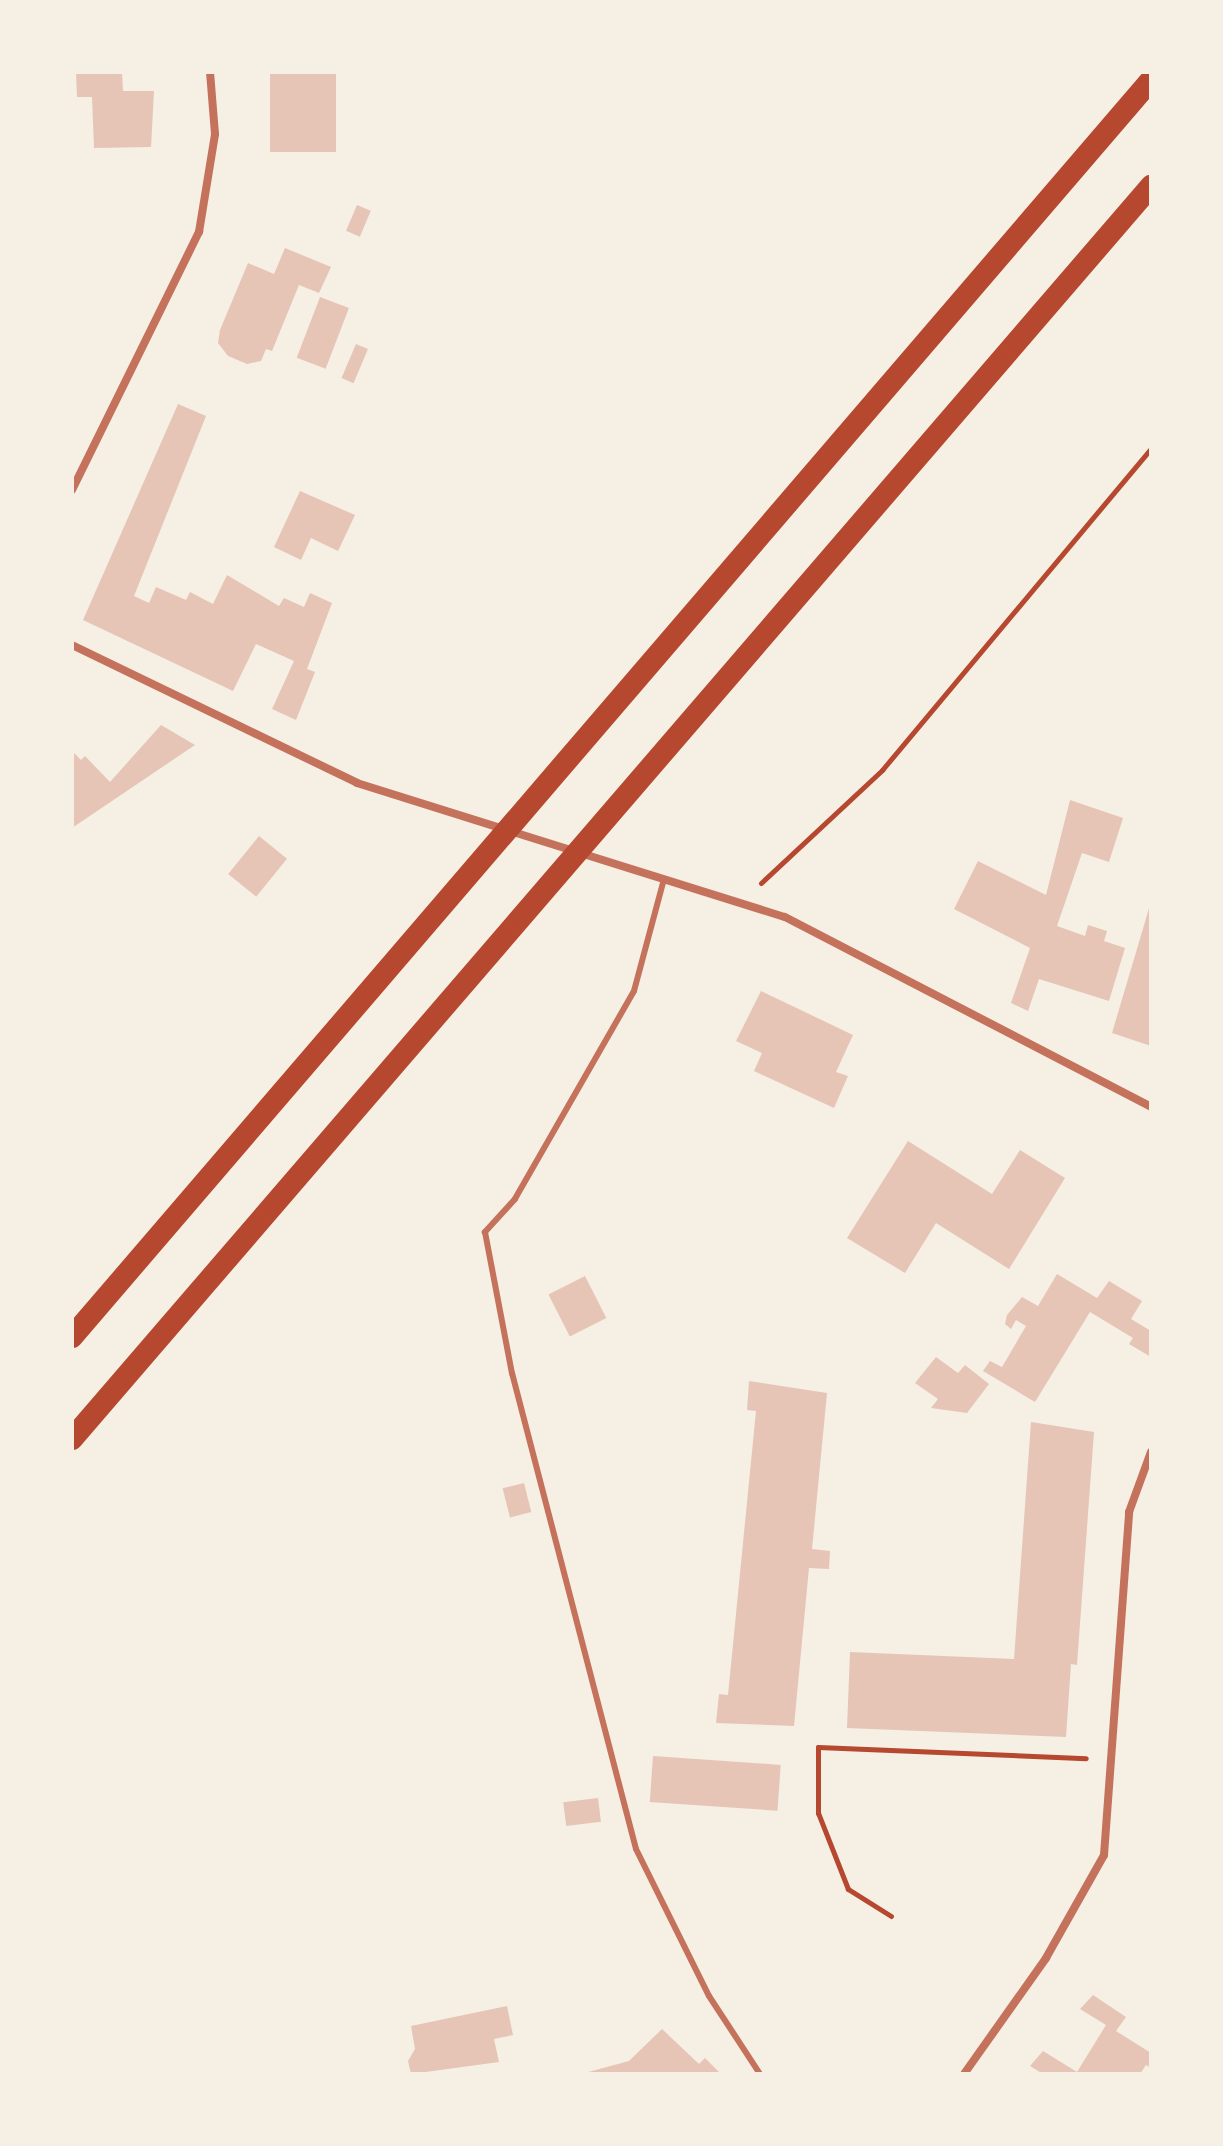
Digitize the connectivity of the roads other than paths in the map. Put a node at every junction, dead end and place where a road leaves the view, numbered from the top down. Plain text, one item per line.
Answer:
1 (210, 72) edge
2 (1151, 80) edge
3 (1151, 186) edge
4 (72, 490) edge
5 (72, 645) edge
6 (664, 879) junction
7 (1151, 1107) edge
8 (72, 1337) edge
9 (72, 1439) edge
10 (1151, 1452) edge
11 (760, 2074) edge
12 (964, 2074) edge

1 - 4 street
2 - 8 highway
3 - 9 highway
5 - 6 street
6 - 7 street
6 - 11 lane
10 - 12 street

